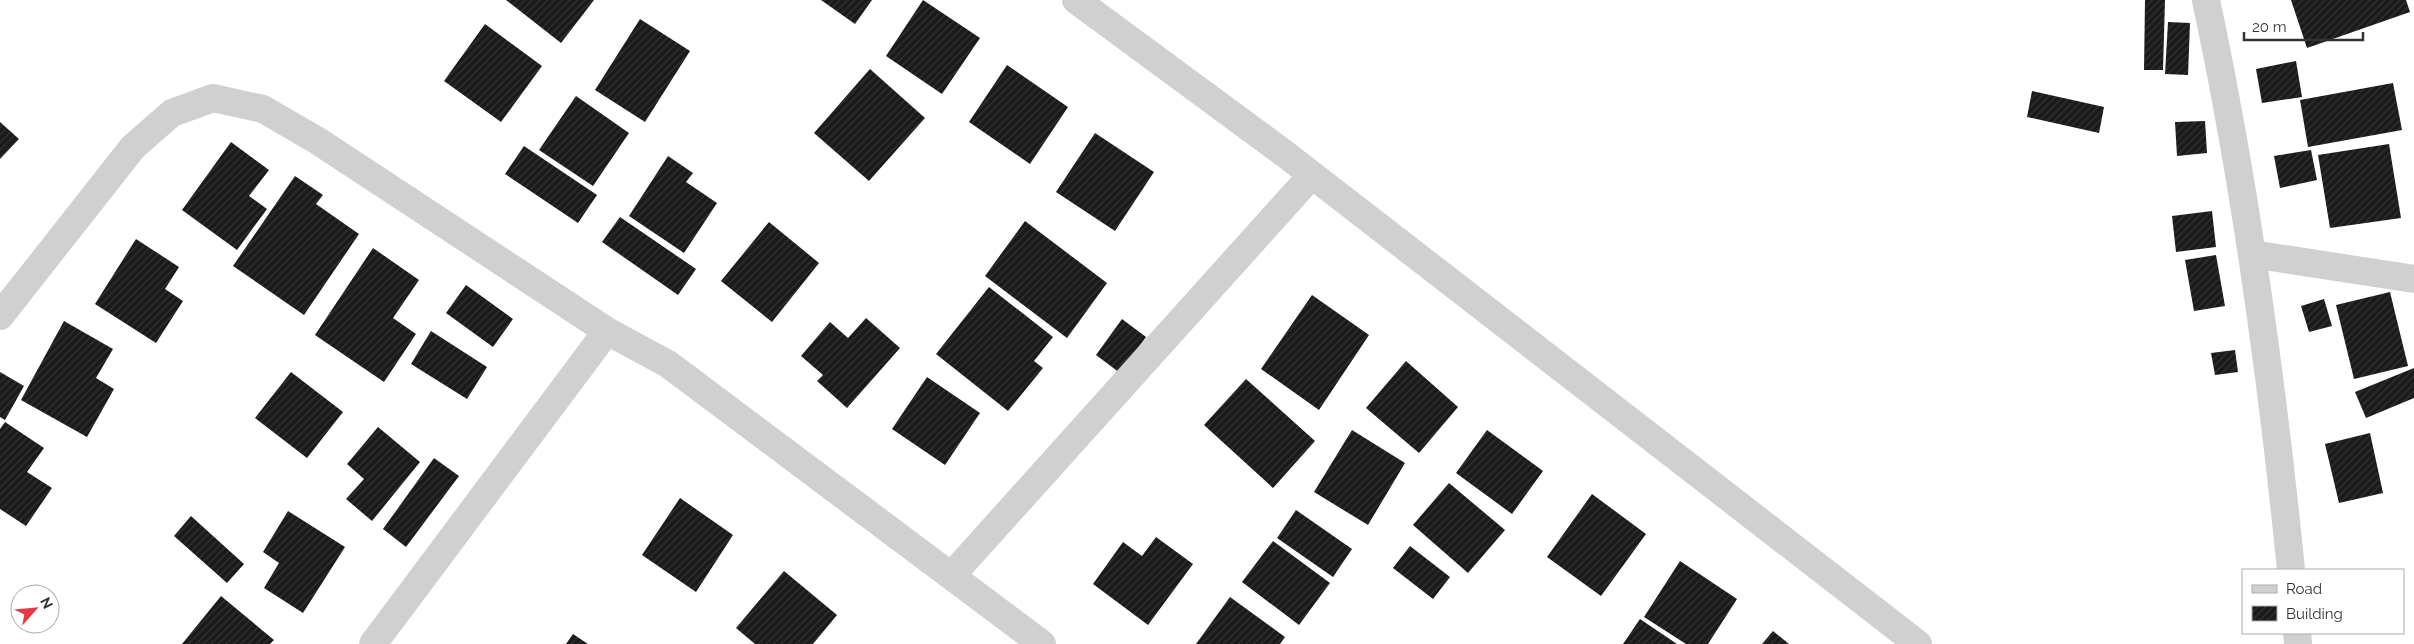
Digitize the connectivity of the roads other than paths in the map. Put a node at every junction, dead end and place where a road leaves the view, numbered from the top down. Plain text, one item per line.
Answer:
1 (1076, 0) edge
2 (2206, 0) edge
3 (1312, 175) junction
4 (2252, 254) junction
5 (2414, 279) edge
6 (0, 316) edge
7 (607, 331) junction
8 (2291, 569) edge
9 (952, 575) junction
10 (373, 644) edge
11 (1042, 644) edge
12 (1918, 644) edge

1 - 3 street
2 - 4 street
3 - 9 street
3 - 12 street
4 - 5 street
4 - 8 street
6 - 7 street
7 - 9 street
7 - 10 street
9 - 11 street

